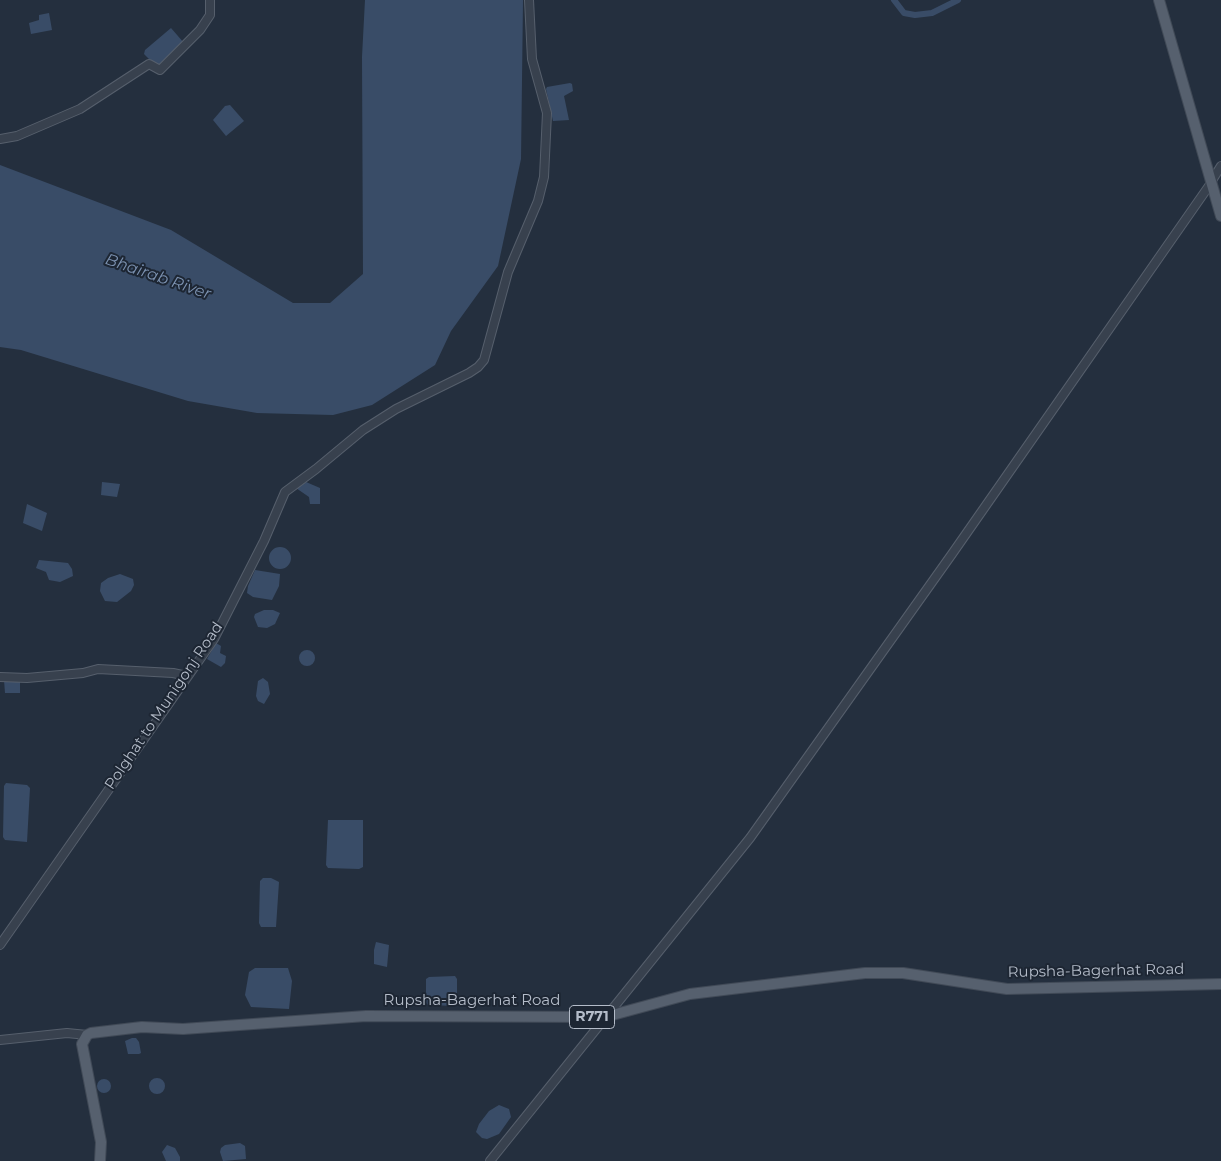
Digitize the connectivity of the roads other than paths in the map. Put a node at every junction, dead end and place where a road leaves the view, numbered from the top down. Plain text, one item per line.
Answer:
1 (210, 0) edge
2 (529, 0) edge
3 (1159, 0) edge
4 (0, 139) edge
5 (1221, 166) edge
6 (1211, 182) junction
7 (1221, 216) edge
8 (187, 676) junction
9 (0, 677) edge
10 (0, 945) edge
11 (1221, 984) edge
12 (605, 1017) junction
13 (87, 1035) junction
14 (0, 1040) edge
15 (100, 1161) edge
16 (490, 1161) edge

1 - 4 street
2 - 8 street, Polghat to Munigonj Road
3 - 6 main road
5 - 6 street
6 - 7 main road
6 - 12 street
8 - 9 street
8 - 10 street, Polghat to Munigonj Road
11 - 12 main road, Rupsha-Bagerhat Road / R771
12 - 13 main road, Rupsha-Bagerhat Road / R771
12 - 16 street
13 - 14 street
13 - 15 main road

